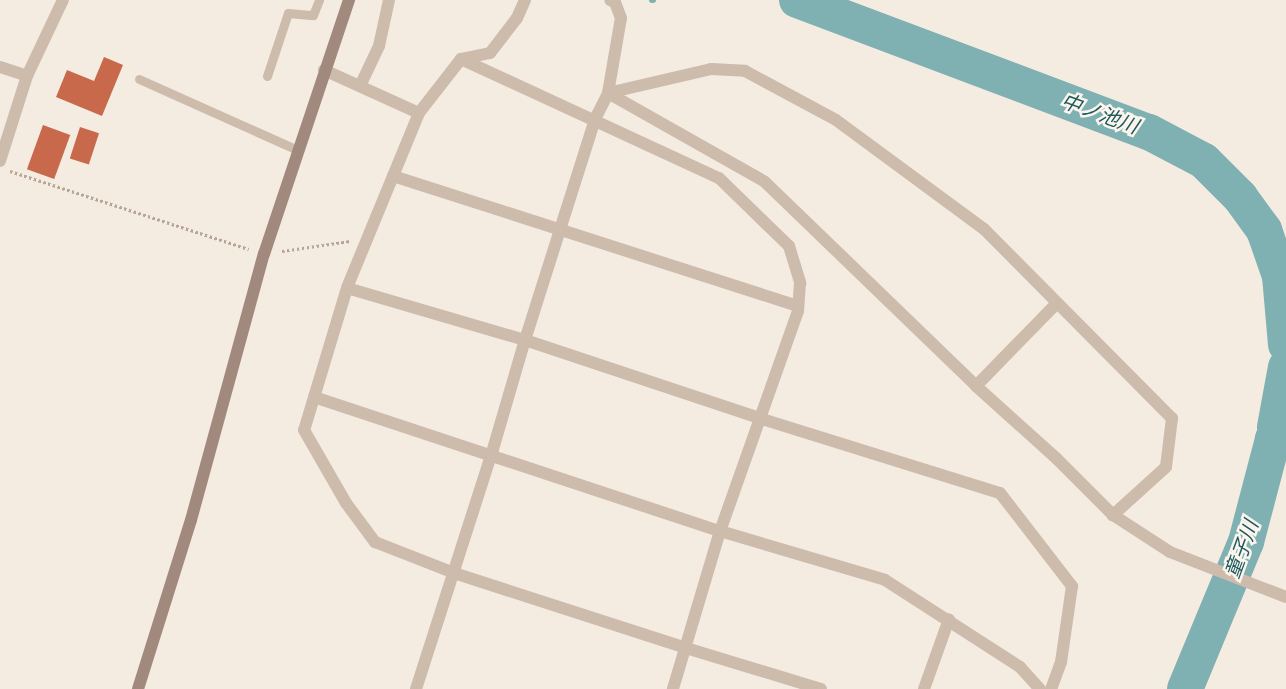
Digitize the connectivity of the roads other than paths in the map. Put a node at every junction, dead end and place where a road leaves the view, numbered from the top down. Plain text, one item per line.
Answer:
1 (63, 0) edge
2 (319, 0) edge
3 (349, 0) edge
4 (389, 0) edge
5 (525, 0) edge
6 (610, 0) edge
7 (460, 59) junction
8 (0, 67) edge
9 (324, 70) junction
10 (26, 76) junction
11 (267, 76) dead end
12 (139, 78) dead end
13 (360, 86) junction
14 (608, 93) junction
15 (420, 113) junction
16 (595, 119) junction
17 (298, 150) junction
18 (0, 161) edge
19 (393, 176) junction
20 (560, 229) junction
21 (347, 288) junction
22 (1056, 304) junction
23 (798, 306) junction
24 (525, 340) junction
25 (976, 386) junction
26 (314, 397) junction
27 (759, 418) junction
28 (491, 456) junction
29 (1113, 515) junction
30 (720, 531) junction
31 (454, 573) junction
32 (1286, 597) edge
33 (949, 619) junction
34 (686, 648) junction
35 (138, 689) edge
36 (416, 689) edge
37 (673, 689) edge
38 (821, 689) edge
39 (924, 689) edge
40 (1040, 689) edge
41 (1051, 689) edge

1 - 10 street
2 - 11 lane
3 - 9 street
4 - 13 street
5 - 7 street
6 - 14 street
7 - 15 street
7 - 16 street
8 - 10 street
9 - 13 street
9 - 17 street
10 - 18 street
12 - 17 lane
13 - 15 street
14 - 16 street
14 - 22 street
14 - 25 street
15 - 19 street
16 - 20 street
16 - 23 street
17 - 35 street
19 - 20 street
19 - 21 street
20 - 23 street
20 - 24 street
21 - 24 street
21 - 26 street
22 - 25 street
22 - 29 street
23 - 27 street
24 - 27 street
24 - 28 street
25 - 29 street
26 - 28 street
26 - 31 street
27 - 30 street
27 - 41 street
28 - 30 street
28 - 31 street
29 - 32 street
30 - 33 street
30 - 34 street
31 - 34 street
31 - 36 street
33 - 39 street
33 - 40 street
34 - 37 street
34 - 38 street

